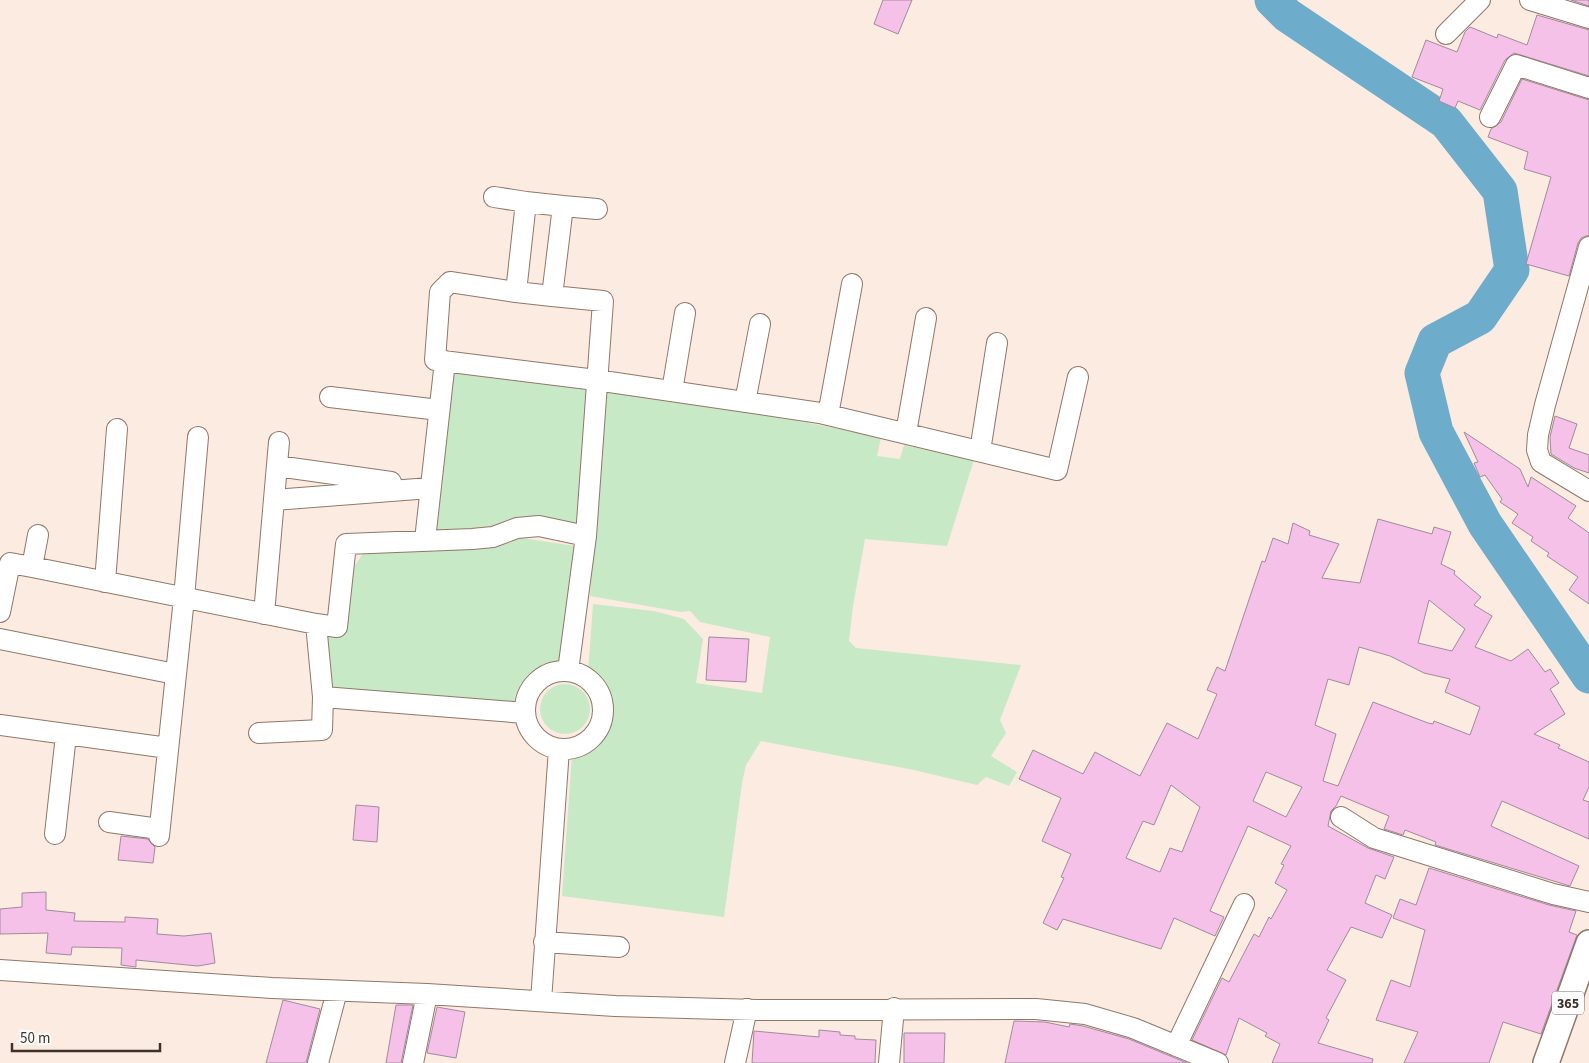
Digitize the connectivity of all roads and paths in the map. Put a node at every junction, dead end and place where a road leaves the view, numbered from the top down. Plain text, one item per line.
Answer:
1 (1480, 0) edge
2 (1530, 0) edge
3 (1589, 18) edge
4 (1446, 34) dead end
5 (1589, 88) edge
6 (1490, 117) dead end
7 (494, 198) dead end
8 (526, 202) junction
9 (563, 206) junction
10 (597, 209) dead end
11 (1588, 256) edge
12 (852, 284) dead end
13 (516, 292) junction
14 (552, 296) junction
15 (685, 313) dead end
16 (926, 318) dead end
17 (760, 324) dead end
18 (997, 344) dead end
19 (445, 361) junction
20 (1078, 377) dead end
21 (596, 380) junction
22 (672, 391) junction
23 (330, 397) dead end
24 (745, 402) junction
25 (439, 410) junction
26 (828, 415) junction
27 (117, 429) dead end
28 (906, 433) junction
29 (198, 437) dead end
30 (279, 442) dead end
31 (980, 451) junction
32 (277, 466) junction
33 (430, 488) junction
34 (1589, 491) edge
35 (274, 500) junction
36 (38, 536) dead end
37 (586, 536) junction
38 (425, 540) junction
39 (32, 567) junction
40 (105, 582) junction
41 (184, 598) junction
42 (0, 612) edge
43 (264, 614) junction
44 (316, 624) junction
45 (0, 639) edge
46 (568, 671) junction
47 (175, 674) junction
48 (323, 697) junction
49 (525, 713) junction
50 (0, 725) edge
51 (258, 733) dead end
52 (66, 735) junction
53 (168, 748) junction
54 (559, 749) junction
55 (1341, 817) dead end
56 (109, 822) dead end
57 (55, 834) dead end
58 (1589, 902) edge
59 (1244, 904) dead end
60 (544, 942) junction
61 (1589, 943) edge
62 (619, 947) dead end
63 (0, 970) edge
64 (337, 991) junction
65 (427, 994) junction
66 (541, 1001) junction
67 (894, 1008) junction
68 (747, 1009) junction
69 (1176, 1046) junction
70 (318, 1063) edge
71 (413, 1063) edge
72 (735, 1063) edge
73 (889, 1063) edge
74 (1218, 1063) edge
75 (1546, 1063) edge

1 - 4 street
2 - 3 street
5 - 6 street
7 - 8 street
8 - 9 street
8 - 13 street
9 - 10 street
9 - 14 street
11 - 34 street
12 - 26 street
13 - 14 street
13 - 19 street
14 - 21 street
15 - 22 street
16 - 28 street
17 - 24 street
18 - 31 street
19 - 21 street
19 - 25 street
20 - 31 street
21 - 22 street
21 - 37 street
22 - 24 street
23 - 25 street
24 - 26 street
25 - 33 street
26 - 28 street
27 - 40 street
28 - 31 street
29 - 41 street
30 - 32 street
32 - 33 street
32 - 35 street
33 - 35 street
33 - 38 street
35 - 43 street
36 - 39 street
37 - 38 street
37 - 46 street
38 - 44 street
39 - 40 street
39 - 42 street
40 - 41 street
41 - 43 street
41 - 47 street
43 - 44 street
44 - 48 street
45 - 47 street
46 - 49 street
46 - 54 street
47 - 53 street
48 - 49 street
48 - 51 street
49 - 54 street
50 - 52 street
52 - 53 street
52 - 57 street
53 - 56 street
54 - 60 street
55 - 58 street
59 - 69 street
60 - 62 street
60 - 66 street
61 - 75 main road, 365
63 - 64 street
64 - 65 street
64 - 70 street
65 - 66 street
65 - 71 street
66 - 68 street
67 - 68 street
67 - 69 street
67 - 73 street
68 - 72 street
69 - 74 street

